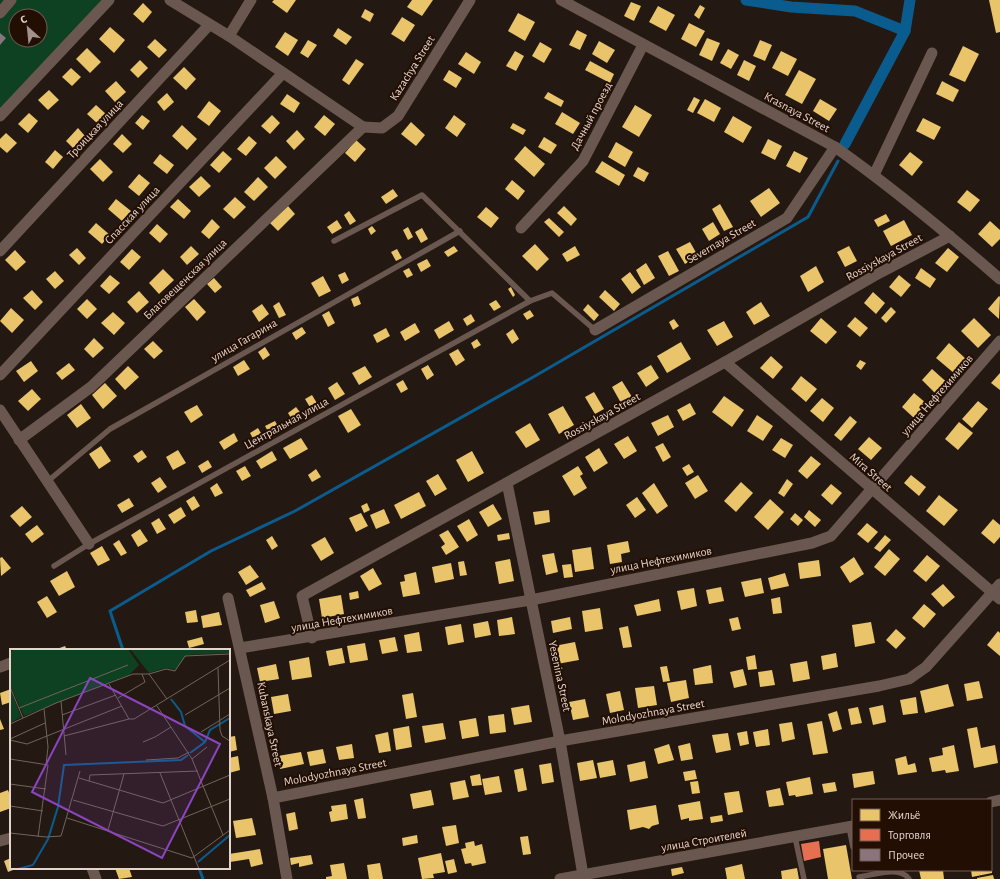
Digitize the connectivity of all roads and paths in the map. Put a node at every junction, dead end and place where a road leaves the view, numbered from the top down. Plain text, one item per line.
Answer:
1 (11, 0) edge
2 (109, 0) edge
3 (170, 0) edge
4 (251, 0) edge
5 (470, 0) edge
6 (561, 0) edge
7 (0, 13) edge
8 (209, 25) junction
9 (229, 36) junction
10 (643, 45) junction
11 (932, 53) dead end
12 (282, 73) junction
13 (0, 116) edge
14 (363, 127) junction
15 (835, 147) junction
16 (874, 175) junction
17 (521, 228) dead end
18 (460, 231) junction
19 (950, 236) junction
20 (334, 241) dead end
21 (0, 251) edge
22 (1000, 279) edge
23 (530, 301) junction
24 (595, 330) joint
25 (1000, 341) edge
26 (725, 362) junction
27 (0, 375) edge
28 (0, 410) edge
29 (18, 440) junction
30 (48, 481) junction
31 (507, 483) junction
32 (872, 490) junction
33 (89, 544) junction
34 (54, 566) dead end
35 (1000, 584) edge
36 (996, 596) edge
37 (228, 598) dead end
38 (531, 600) junction
39 (312, 638) junction
40 (240, 648) junction
41 (10, 663) edge
42 (0, 667) edge
43 (560, 741) junction
44 (273, 798) junction
45 (851, 827) edge
46 (795, 837) junction
47 (852, 837) edge
48 (10, 838) edge
49 (0, 842) edge
50 (92, 869) edge
51 (583, 877) edge
52 (859, 878) edge
53 (96, 879) edge
54 (287, 879) edge
55 (560, 879) edge
56 (804, 879) edge
57 (909, 879) edge

1 - 7 street
2 - 13 street
3 - 8 street
4 - 9 street
5 - 14 street, Kazachya Street
6 - 10 street, Krasnaya Street
8 - 9 street
8 - 21 street, Троицкая улица
9 - 12 street
10 - 15 street, Krasnaya Street
10 - 17 street, Дачный проезд
11 - 16 street
12 - 14 street
12 - 27 street, Спасская улица
14 - 29 street, Благовещенская улица
15 - 16 street, Krasnaya Street
15 - 24 street, Severnaya Street
16 - 19 street, Krasnaya Street
18 - 20 lane
18 - 23 lane
18 - 30 lane, улица Гагарина
19 - 22 street, Krasnaya Street
19 - 26 street, Rossiyskaya Street
23 - 24 lane, Центральная улица
23 - 33 lane, Центральная улица
25 - 32 street, улица Нефтехимиков
26 - 31 street, Rossiyskaya Street
26 - 32 street, Mira Street
28 - 29 street
29 - 30 street
30 - 33 street
31 - 38 street, Yesenina Street
31 - 39 street, Rossiyskaya Street
32 - 36 street, Mira Street
32 - 38 street, улица Нефтехимиков
33 - 34 lane, Центральная улица
35 - 36 street, Molodyozhnaya Street
36 - 43 street, Molodyozhnaya Street
37 - 40 street, Kubanskaya Street
38 - 39 street, улица Нефтехимиков
38 - 43 street, Yesenina Street
39 - 40 street, улица Нефтехимиков
40 - 44 street, Kubanskaya Street
41 - 42 street
43 - 44 street, Molodyozhnaya Street
43 - 51 street, Yesenina Street
44 - 54 street, Kubanskaya Street
45 - 46 street, улица Строителей
45 - 47 lane
46 - 51 street, улица Строителей
46 - 56 lane
48 - 49 street
50 - 53 street
51 - 55 street, улица Строителей
52 - 57 lane

